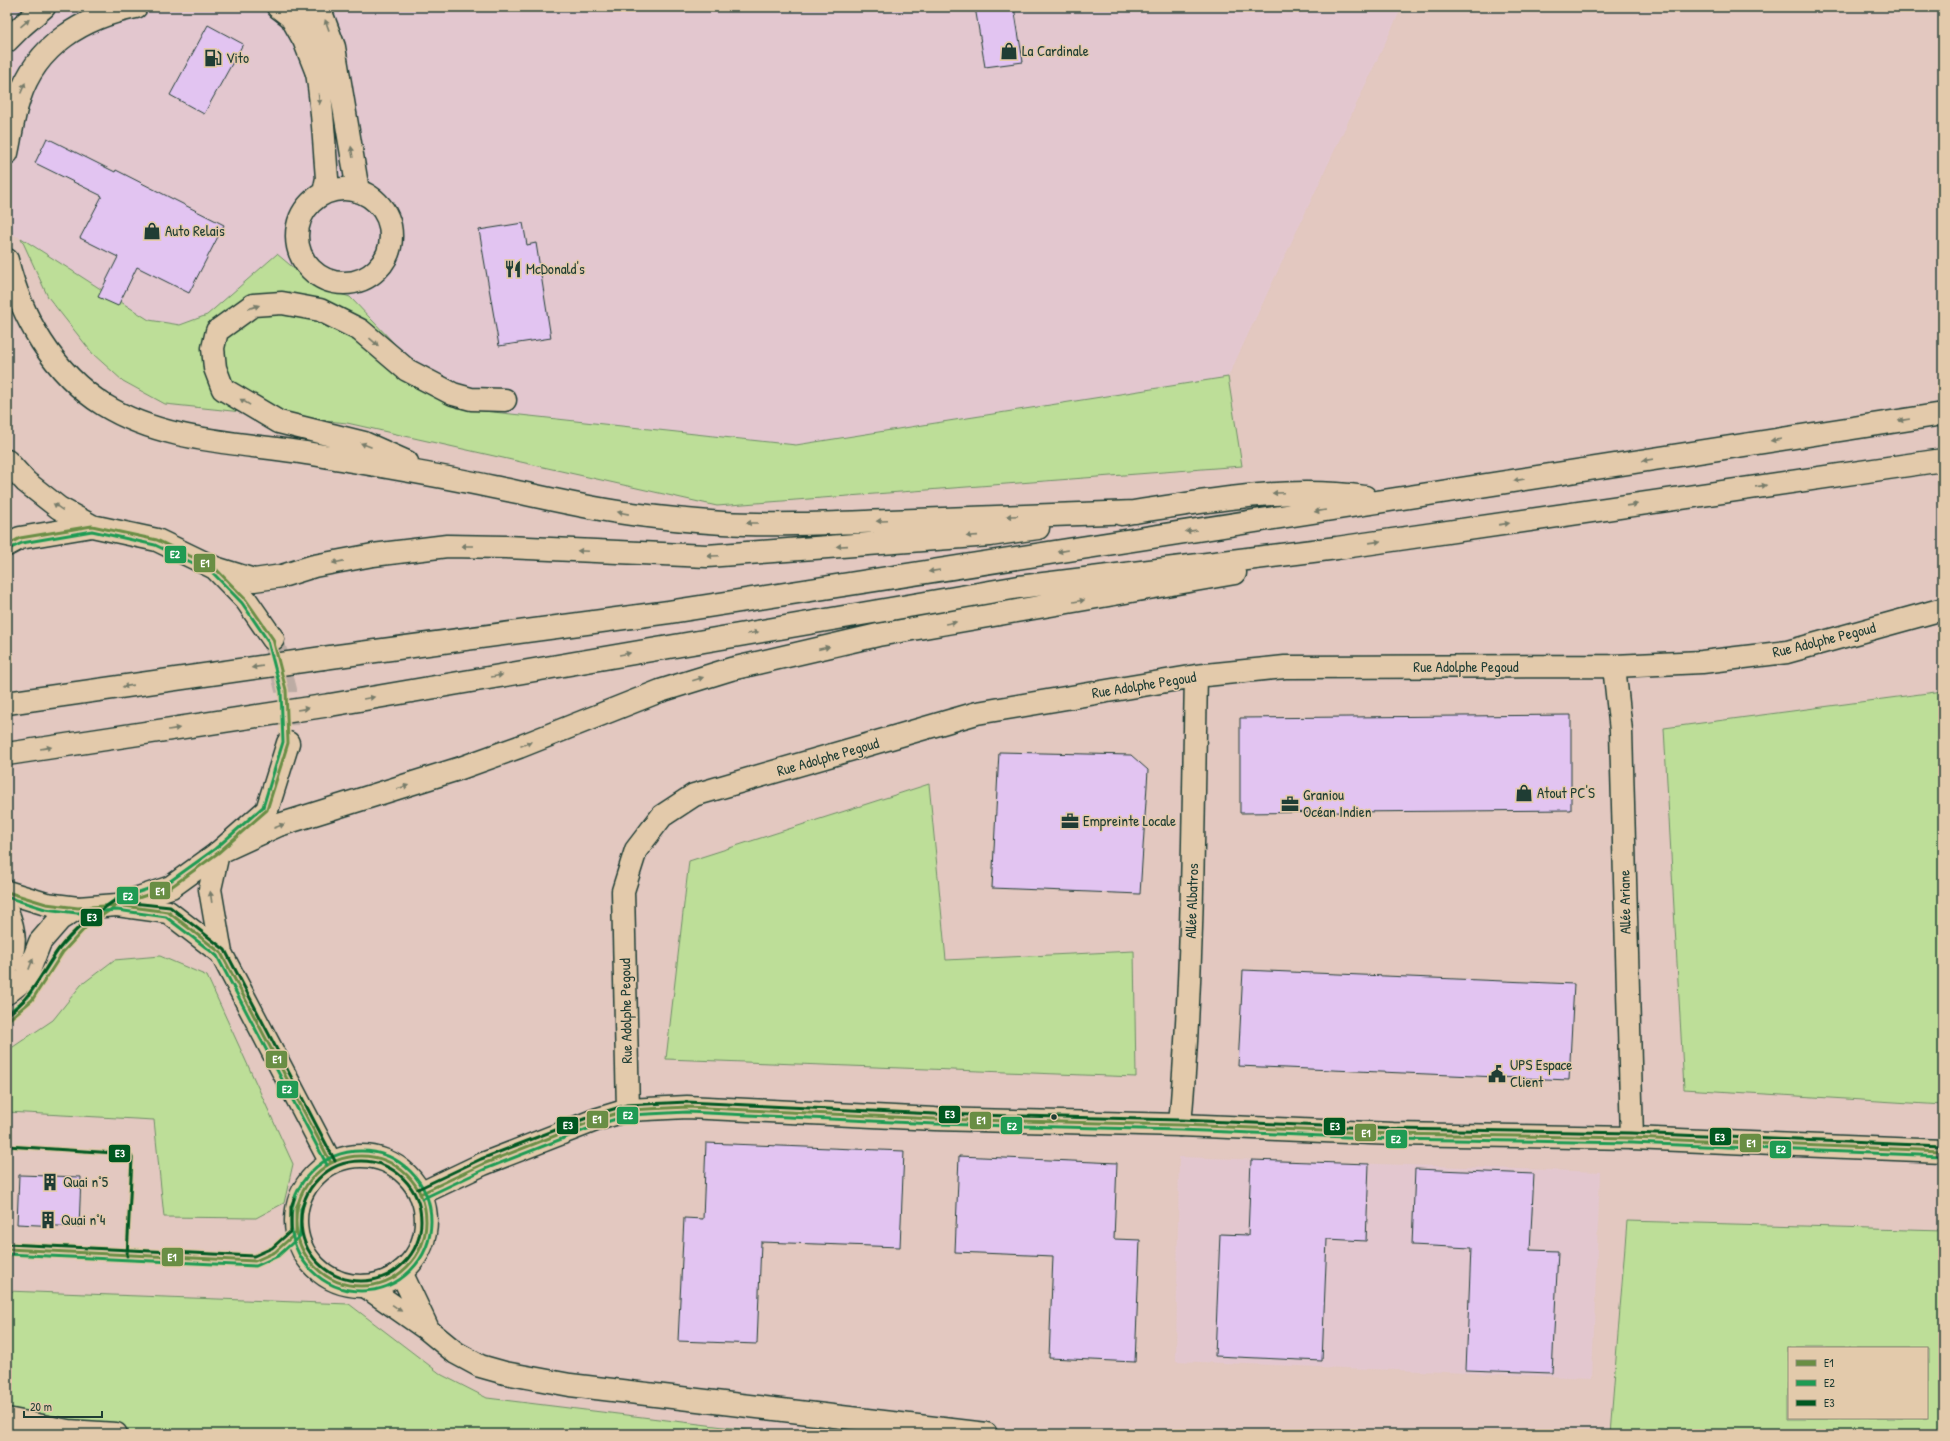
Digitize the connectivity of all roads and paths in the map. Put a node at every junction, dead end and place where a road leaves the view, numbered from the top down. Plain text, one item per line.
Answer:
1 (44, 7) edge
2 (136, 7) edge
3 (278, 7) edge
4 (298, 7) edge
5 (319, 7) edge
6 (7, 41) edge
7 (317, 73) junction
8 (7, 153) edge
9 (358, 191) junction
10 (324, 193) junction
11 (7, 260) edge
12 (506, 400) dead end
13 (1943, 414) edge
14 (1943, 460) edge
15 (7, 461) edge
16 (441, 476) junction
17 (1386, 501) junction
18 (1135, 512) junction
19 (92, 526) junction
20 (7, 545) edge
21 (1337, 548) junction
22 (216, 568) junction
23 (1943, 609) edge
24 (273, 639) tunnel mouth
25 (1614, 666) junction
26 (1196, 676) junction
27 (7, 703) edge
28 (288, 743) tunnel mouth
29 (7, 754) edge
30 (218, 853) junction
31 (7, 892) edge
32 (116, 905) junction
33 (78, 908) junction
34 (7, 912) edge
35 (221, 953) junction
36 (7, 966) edge
37 (7, 993) edge
38 (628, 1110) junction
39 (1180, 1125) junction
40 (1632, 1138) junction
41 (1943, 1151) edge
42 (331, 1163) junction
43 (420, 1194) junction
44 (401, 1272) junction
45 (366, 1286) junction
46 (428, 1330) junction
47 (7, 1419) edge
48 (68, 1433) edge
49 (116, 1434) edge
50 (986, 1434) edge

6 -> 1 main road
8 -> 2 main road
3 - 7 main road
4 - 7 main road
9 -> 5 main road
7 -> 10 main road
9 - 10 main road
9 - 10 main road
11 - 16 main road
16 -> 12 main road
13 -> 17 main road
21 -> 14 main road
19 -> 15 main road
18 -> 16 main road
17 -> 18 main road
17 -> 27 main road, bridge
18 -> 22 main road
19 - 20 main road
19 - 22 main road
29 -> 21 main road, bridge
30 -> 21 main road
22 - 24 main road
23 - 25 main road, Rue Adolphe Pegoud
25 - 26 main road, Rue Adolphe Pegoud
25 - 40 main road, Allée Ariane
26 - 38 main road, Rue Adolphe Pegoud
26 - 39 main road, Allée Albatros
28 - 30 main road
30 - 32 main road
35 -> 30 main road
31 - 33 main road
32 - 33 main road
32 - 35 main road
37 -> 33 main road
34 - 36 main road
35 - 42 main road
38 - 39 main road
38 - 43 main road
39 - 40 main road
40 - 41 main road
42 - 43 main road
42 - 45 main road
43 - 44 main road
44 - 45 main road
44 - 46 main road
45 -> 46 main road
46 - 50 main road
47 - 48 main road
48 - 49 main road

